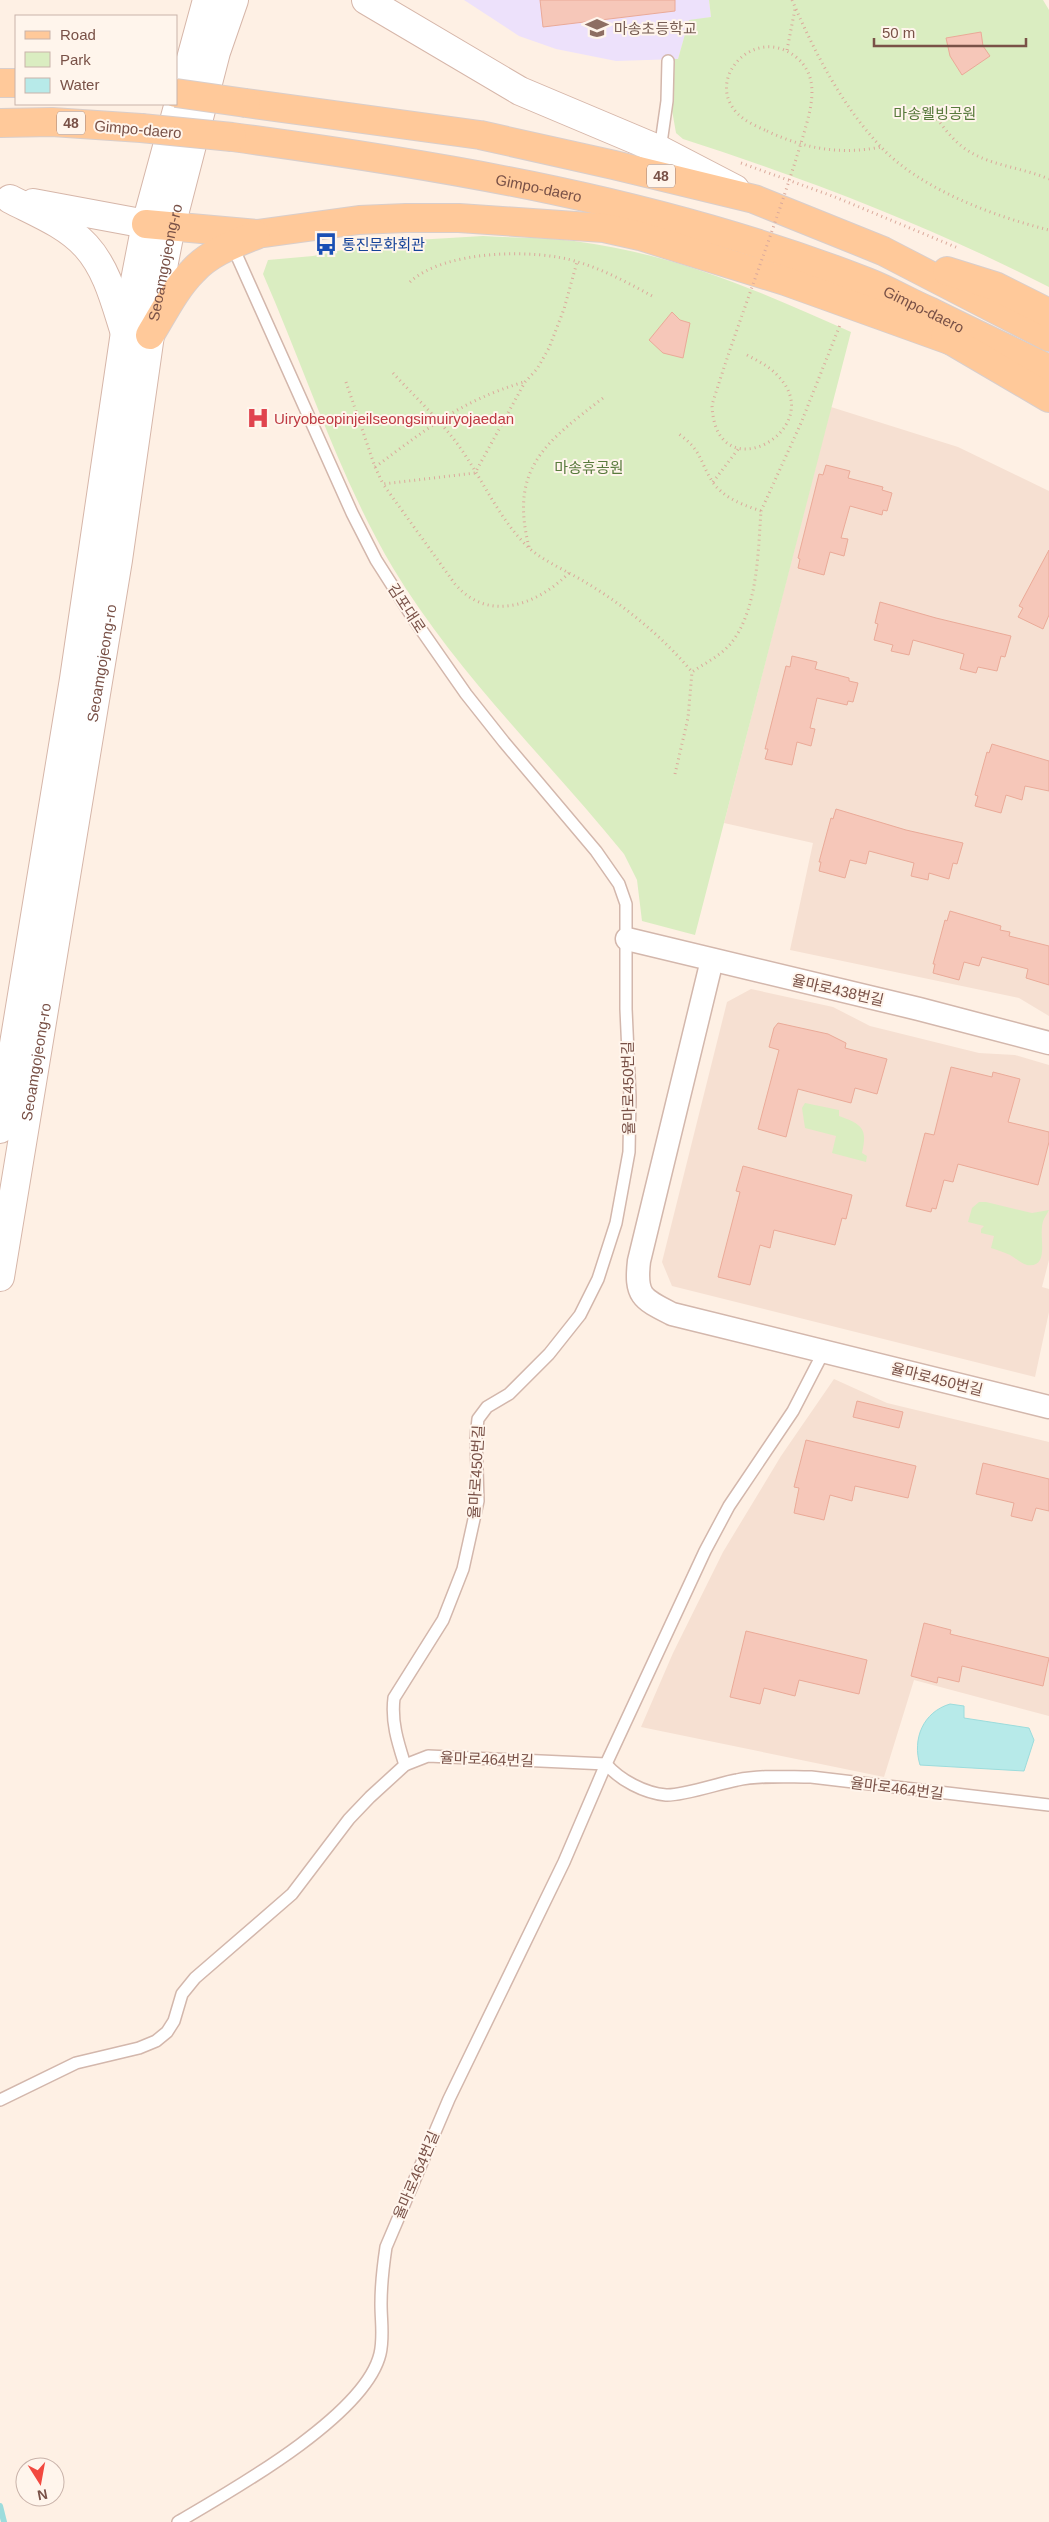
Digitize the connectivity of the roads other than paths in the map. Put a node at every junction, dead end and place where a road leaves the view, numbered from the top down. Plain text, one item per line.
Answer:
1 (207, 0) edge
2 (234, 0) edge
3 (366, 0) edge
4 (205, 48) junction
5 (668, 61) dead end
6 (0, 83) edge
7 (15, 83) edge
8 (178, 93) edge
9 (0, 123) edge
10 (660, 150) junction
11 (5, 198) edge
12 (754, 199) junction
13 (158, 225) junction
14 (245, 240) junction
15 (883, 251) junction
16 (868, 282) junction
17 (1049, 314) edge
18 (137, 333) junction
19 (1049, 337) edge
20 (952, 341) junction
21 (1049, 369) edge
22 (1049, 398) edge
23 (627, 939) junction
24 (712, 960) junction
25 (1049, 1043) edge
26 (0, 1129) edge
27 (0, 1277) edge
28 (824, 1351) junction
29 (1049, 1407) edge
30 (606, 1764) junction
31 (405, 1765) junction
32 (1049, 1805) edge
33 (0, 2100) edge
34 (178, 2522) edge

1 - 4 main road
2 - 4 main road
3 - 10 main road
4 - 13 main road, Seoamgojeong-ro
5 - 10 lane
6 - 7 main road
8 - 12 main road, Gimpo-daero / 48, bridge
9 - 16 main road, Gimpo-daero / 48, bridge
10 - 12 main road
11 - 13 main road
11 - 18 main road
12 - 15 main road, Gimpo-daero / 48
13 - 14 main road
13 - 18 main road, Seoamgojeong-ro
14 - 18 main road
14 - 20 main road
14 - 23 lane, 김포대로
15 - 17 main road
15 - 19 main road, Gimpo-daero / 48
16 - 20 main road
16 - 21 main road, Gimpo-daero / 48
18 - 26 main road, Seoamgojeong-ro
18 - 27 main road, Seoamgojeong-ro
20 - 22 main road
23 - 24 street, 율마로438번길
23 - 31 lane, 율마로450번길
24 - 25 street, 율마로438번길
24 - 28 street, 율마로450번길
28 - 29 street, 율마로450번길
28 - 30 lane
30 - 31 lane, 율마로464번길
30 - 32 lane, 율마로464번길
30 - 34 lane, 율마로464번길
31 - 33 lane, 율마로464번길

